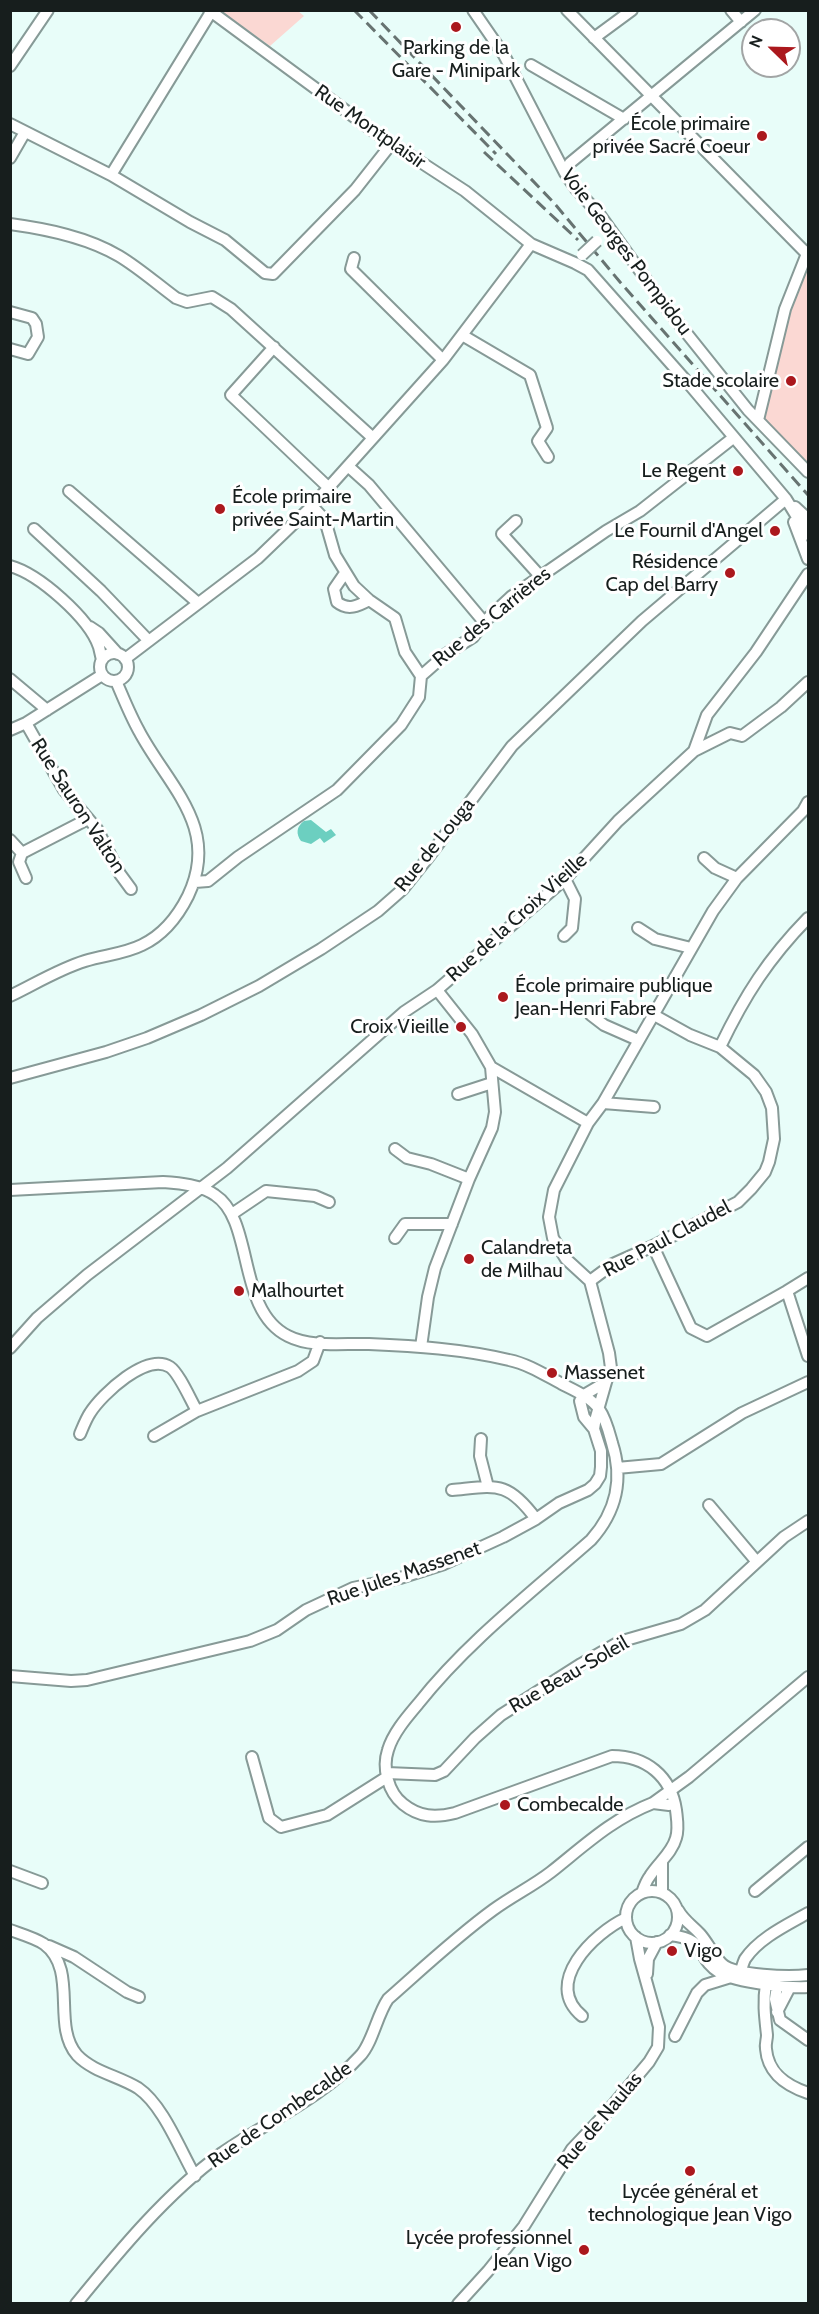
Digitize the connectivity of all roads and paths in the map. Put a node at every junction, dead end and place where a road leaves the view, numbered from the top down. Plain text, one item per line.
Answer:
1 (48, 10) edge
2 (472, 10) edge
3 (567, 10) edge
4 (632, 10) edge
5 (731, 10) edge
6 (210, 11) edge
7 (741, 22) joint
8 (594, 38) junction
9 (531, 65) dead end
10 (10, 66) edge
11 (652, 97) junction
12 (624, 119) junction
13 (10, 124) edge
14 (25, 132) junction
15 (392, 143) junction
16 (10, 158) edge
17 (565, 173) junction
18 (111, 175) junction
19 (10, 224) edge
20 (610, 229) junction
21 (531, 244) junction
22 (808, 253) edge
23 (354, 258) dead end
24 (579, 259) junction
25 (10, 312) edge
26 (462, 335) junction
27 (274, 347) junction
28 (10, 349) edge
29 (443, 360) junction
30 (758, 420) junction
31 (373, 438) junction
32 (734, 438) junction
33 (548, 457) dead end
34 (350, 467) junction
35 (807, 471) edge
36 (329, 488) junction
37 (69, 491) dead end
38 (786, 499) junction
39 (312, 506) junction
40 (808, 519) edge
41 (516, 521) dead end
42 (34, 529) dead end
43 (808, 535) edge
44 (808, 559) edge
45 (10, 566) edge
46 (345, 573) junction
47 (808, 574) edge
48 (540, 576) junction
49 (369, 600) junction
50 (198, 603) junction
51 (84, 622) junction
52 (484, 622) junction
53 (148, 640) junction
54 (121, 656) junction
55 (102, 660) junction
56 (102, 675) junction
57 (125, 675) junction
58 (421, 676) junction
59 (10, 679) edge
60 (116, 681) junction
61 (808, 682) edge
62 (47, 710) junction
63 (131, 713) junction
64 (26, 723) junction
65 (10, 730) edge
66 (694, 751) junction
67 (807, 807) edge
68 (88, 819) junction
69 (10, 840) edge
70 (22, 853) junction
71 (704, 858) dead end
72 (26, 878) dead end
73 (737, 878) junction
74 (565, 879) junction
75 (195, 882) junction
76 (131, 889) dead end
77 (808, 918) edge
78 (638, 928) dead end
79 (564, 936) dead end
80 (691, 948) junction
81 (437, 990) junction
82 (10, 996) edge
83 (591, 1015) dead end
84 (654, 1015) junction
85 (638, 1040) junction
86 (720, 1047) junction
87 (490, 1067) junction
88 (10, 1078) edge
89 (492, 1083) junction
90 (458, 1094) dead end
91 (603, 1103) junction
92 (654, 1107) dead end
93 (588, 1123) junction
94 (395, 1149) dead end
95 (227, 1168) junction
96 (469, 1179) junction
97 (179, 1183) junction
98 (10, 1190) edge
99 (209, 1192) junction
100 (329, 1202) dead end
101 (172, 1210) junction
102 (232, 1214) junction
103 (452, 1224) junction
104 (395, 1238) dead end
105 (653, 1246) junction
106 (808, 1278) edge
107 (590, 1281) junction
108 (787, 1291) junction
109 (320, 1342) junction
110 (421, 1347) junction
111 (10, 1348) edge
112 (808, 1356) edge
113 (606, 1382) junction
114 (808, 1382) edge
115 (582, 1398) junction
116 (197, 1411) junction
117 (597, 1413) junction
118 (594, 1429) junction
119 (80, 1434) dead end
120 (154, 1436) dead end
121 (481, 1439) dead end
122 (617, 1468) junction
123 (488, 1487) junction
124 (452, 1490) dead end
125 (710, 1505) dead end
126 (536, 1519) junction
127 (808, 1521) edge
128 (757, 1562) junction
129 (10, 1676) edge
130 (808, 1677) edge
131 (252, 1757) dead end
132 (387, 1775) junction
133 (668, 1797) junction
134 (808, 1847) edge
135 (662, 1861) junction
136 (10, 1871) edge
137 (42, 1883) dead end
138 (754, 1892) dead end
139 (642, 1893) junction
140 (662, 1893) junction
141 (677, 1910) junction
142 (808, 1913) edge
143 (626, 1918) junction
144 (10, 1930) edge
145 (670, 1935) junction
146 (636, 1937) junction
147 (657, 1942) junction
148 (44, 1944) junction
149 (808, 1975) edge
150 (737, 1976) junction
151 (647, 1983) junction
152 (772, 1985) junction
153 (790, 1987) junction
154 (808, 1987) edge
155 (139, 1997) dead end
156 (777, 2012) junction
157 (582, 2016) dead end
158 (675, 2036) dead end
159 (808, 2040) edge
160 (808, 2093) edge
161 (195, 2176) junction
162 (76, 2304) edge
163 (458, 2304) edge

1 - 10 street
2 - 17 street, Voie Georges Pompidou
3 - 8 street
4 - 8 street
5 - 7 street
6 - 15 street, Rue Montplaisir
6 - 18 street
7 - 11 street
8 - 11 street
9 - 12 street
11 - 12 street
11 - 22 street
12 - 17 street
13 - 14 street
14 - 16 street
14 - 18 street
15 - 18 street
15 - 21 street, Rue Montplaisir
17 - 20 street, Voie Georges Pompidou
19 - 27 street
20 - 24 street, bridge
20 - 30 street, Voie Georges Pompidou
21 - 24 street, Rue Montplaisir
21 - 26 street
22 - 30 street
23 - 29 street
24 - 32 street, Rue Montplaisir
25 - 28 street
26 - 29 street
26 - 33 street
27 - 31 street
27 - 36 street
29 - 31 street
30 - 35 street, Voie Georges Pompidou
31 - 34 street
32 - 38 street, Rue Montplaisir
32 - 48 street, Rue des Carrières
34 - 36 street
34 - 52 street
36 - 39 street
37 - 50 street
38 - 40 street
38 - 43 street
38 - 44 street
38 - 88 street, Rue de Louga
39 - 46 street
39 - 50 street
41 - 48 street
42 - 53 street
45 - 51 street
46 - 49 street
46 - 49 street
47 - 66 street, Rue de la Croix Vieille
48 - 52 street, Rue des Carrières
49 - 58 street
50 - 53 street
51 - 54 street
51 - 55 street
52 - 58 street, Rue des Carrières
53 - 54 street
54 - 55 street
54 - 57 street
55 - 56 street
56 - 60 street
56 - 62 street
57 - 60 street
57 - 63 street
58 - 75 street, Rue des Carrières
59 - 62 street
60 - 63 street
61 - 66 street
62 - 64 street
63 - 75 street
64 - 65 street
64 - 68 street, Rue Sauron Valton
66 - 74 street, Rue de la Croix Vieille
67 - 73 street
68 - 70 street
68 - 76 street, Rue Sauron Valton
69 - 70 street
70 - 72 street
71 - 73 street
73 - 80 street
74 - 79 street
74 - 81 street, Rue de la Croix Vieille
75 - 82 street
77 - 86 street
78 - 80 street
80 - 84 street
81 - 87 street
81 - 95 street, Rue de la Croix Vieille
83 - 85 street
84 - 85 street
84 - 86 street, Rue Paul Claudel
85 - 91 street
86 - 105 street, Rue Paul Claudel
87 - 89 street
87 - 93 street
89 - 90 street
89 - 96 street
91 - 92 street
91 - 93 street
93 - 107 street
94 - 96 street
95 - 99 street, Rue de la Croix Vieille
95 - 99 street, Rue de la Croix Vieille
96 - 103 street
97 - 98 street
97 - 99 street
97 - 101 street
99 - 101 street, Rue de la Croix Vieille
99 - 102 street
100 - 102 street
101 - 111 street, Rue de la Croix Vieille
102 - 109 street
103 - 104 street
103 - 110 street
105 - 107 street, Rue Paul Claudel
105 - 108 street
106 - 108 street
107 - 113 street, Rue Jules Massenet
108 - 112 street
109 - 110 street
109 - 116 street
110 - 115 street
113 - 115 street
113 - 117 street, Rue Jules Massenet
114 - 122 street
115 - 117 street
115 - 118 street, Rue Jules Massenet
116 - 119 street
116 - 120 street
117 - 118 street, Rue Jules Massenet
117 - 122 street
118 - 126 street, Rue Jules Massenet
121 - 123 street
122 - 132 street
123 - 124 street
123 - 126 street
125 - 128 street
126 - 129 street, Rue Jules Massenet
127 - 128 street, Rue Beau-Soleil
128 - 132 street, Rue Beau-Soleil
130 - 133 street, Rue de Combecalde
131 - 132 street
132 - 133 street
133 - 135 street
133 - 161 street, Rue de Combecalde
134 - 138 street
135 - 139 street
135 - 140 street
136 - 137 street
139 - 140 street
139 - 143 street
140 - 141 street
141 - 145 street
141 - 150 street
142 - 150 street
143 - 146 street
143 - 157 street
144 - 148 street
145 - 147 street
145 - 150 street
146 - 147 street
146 - 151 street, Rue de Naulas
147 - 151 street, Rue de Naulas
148 - 155 street
148 - 161 street
149 - 150 street
150 - 152 street
150 - 158 street
151 - 163 street, Rue de Naulas
152 - 153 street
152 - 156 street
152 - 160 street
153 - 154 street
153 - 156 street
156 - 159 street
161 - 162 street, Rue de Combecalde

